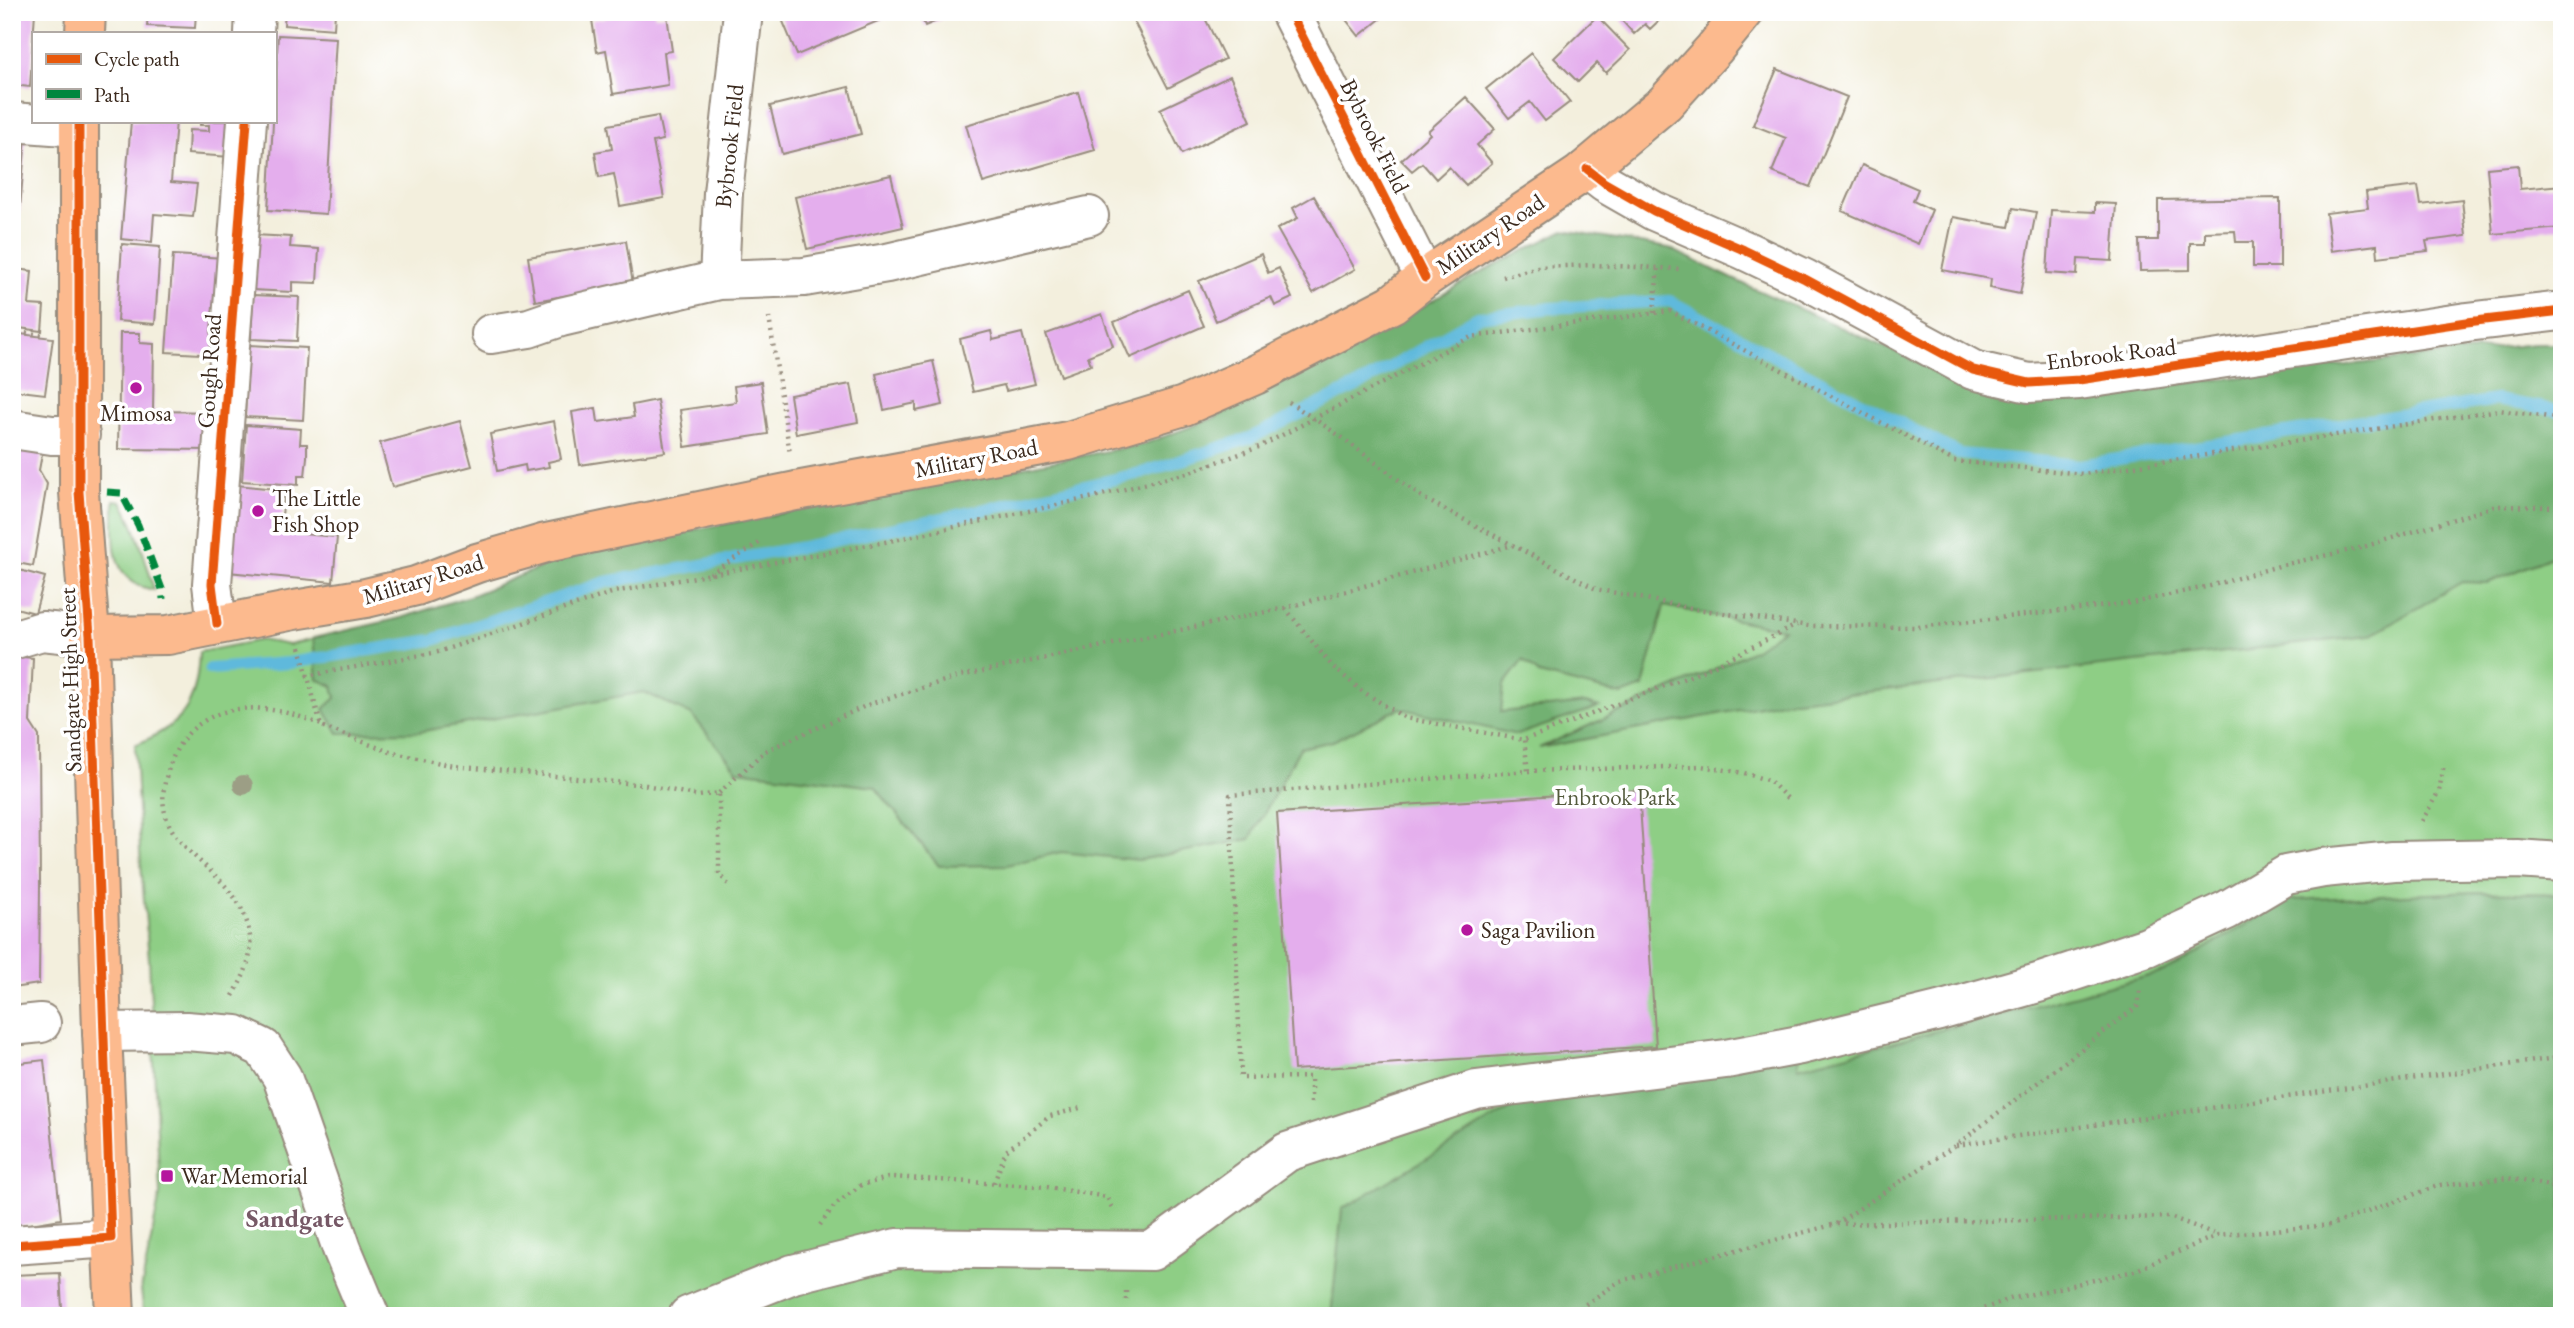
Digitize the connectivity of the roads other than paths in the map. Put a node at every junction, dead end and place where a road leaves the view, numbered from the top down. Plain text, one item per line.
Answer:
1 (86, 12) edge
2 (255, 12) edge
3 (743, 12) edge
4 (1290, 12) edge
5 (1744, 12) edge
6 (85, 32) edge
7 (254, 32) edge
8 (12, 122) edge
9 (247, 122) edge
10 (79, 124) edge
11 (1587, 169) junction
12 (1089, 216) dead end
13 (1425, 278) junction
14 (719, 280) junction
15 (2562, 311) edge
16 (491, 334) dead end
17 (12, 429) edge
18 (80, 435) junction
19 (217, 624) junction
20 (90, 636) junction
21 (12, 640) edge
22 (2562, 862) edge
23 (103, 1032) junction
24 (111, 1238) junction
25 (12, 1245) edge
26 (115, 1316) edge
27 (370, 1316) edge
28 (688, 1316) edge

1 - 6 main road
2 - 7 street
3 - 14 street, Bybrook Field
4 - 13 street, Bybrook Field
5 - 11 main road, Military Road
8 - 10 street
9 - 19 street, Gough Road
10 - 18 main road, Sandgate High Street
11 - 13 main road, Military Road
11 - 15 street, Enbrook Road
12 - 14 street
13 - 19 main road, Military Road
14 - 16 street
17 - 18 street
18 - 20 main road, Sandgate High Street
19 - 20 main road, Military Road
20 - 21 street
20 - 23 main road, Sandgate High Street
22 - 28 street
23 - 24 main road, Sandgate High Street
23 - 27 street
24 - 25 street
24 - 26 main road, Sandgate High Street

